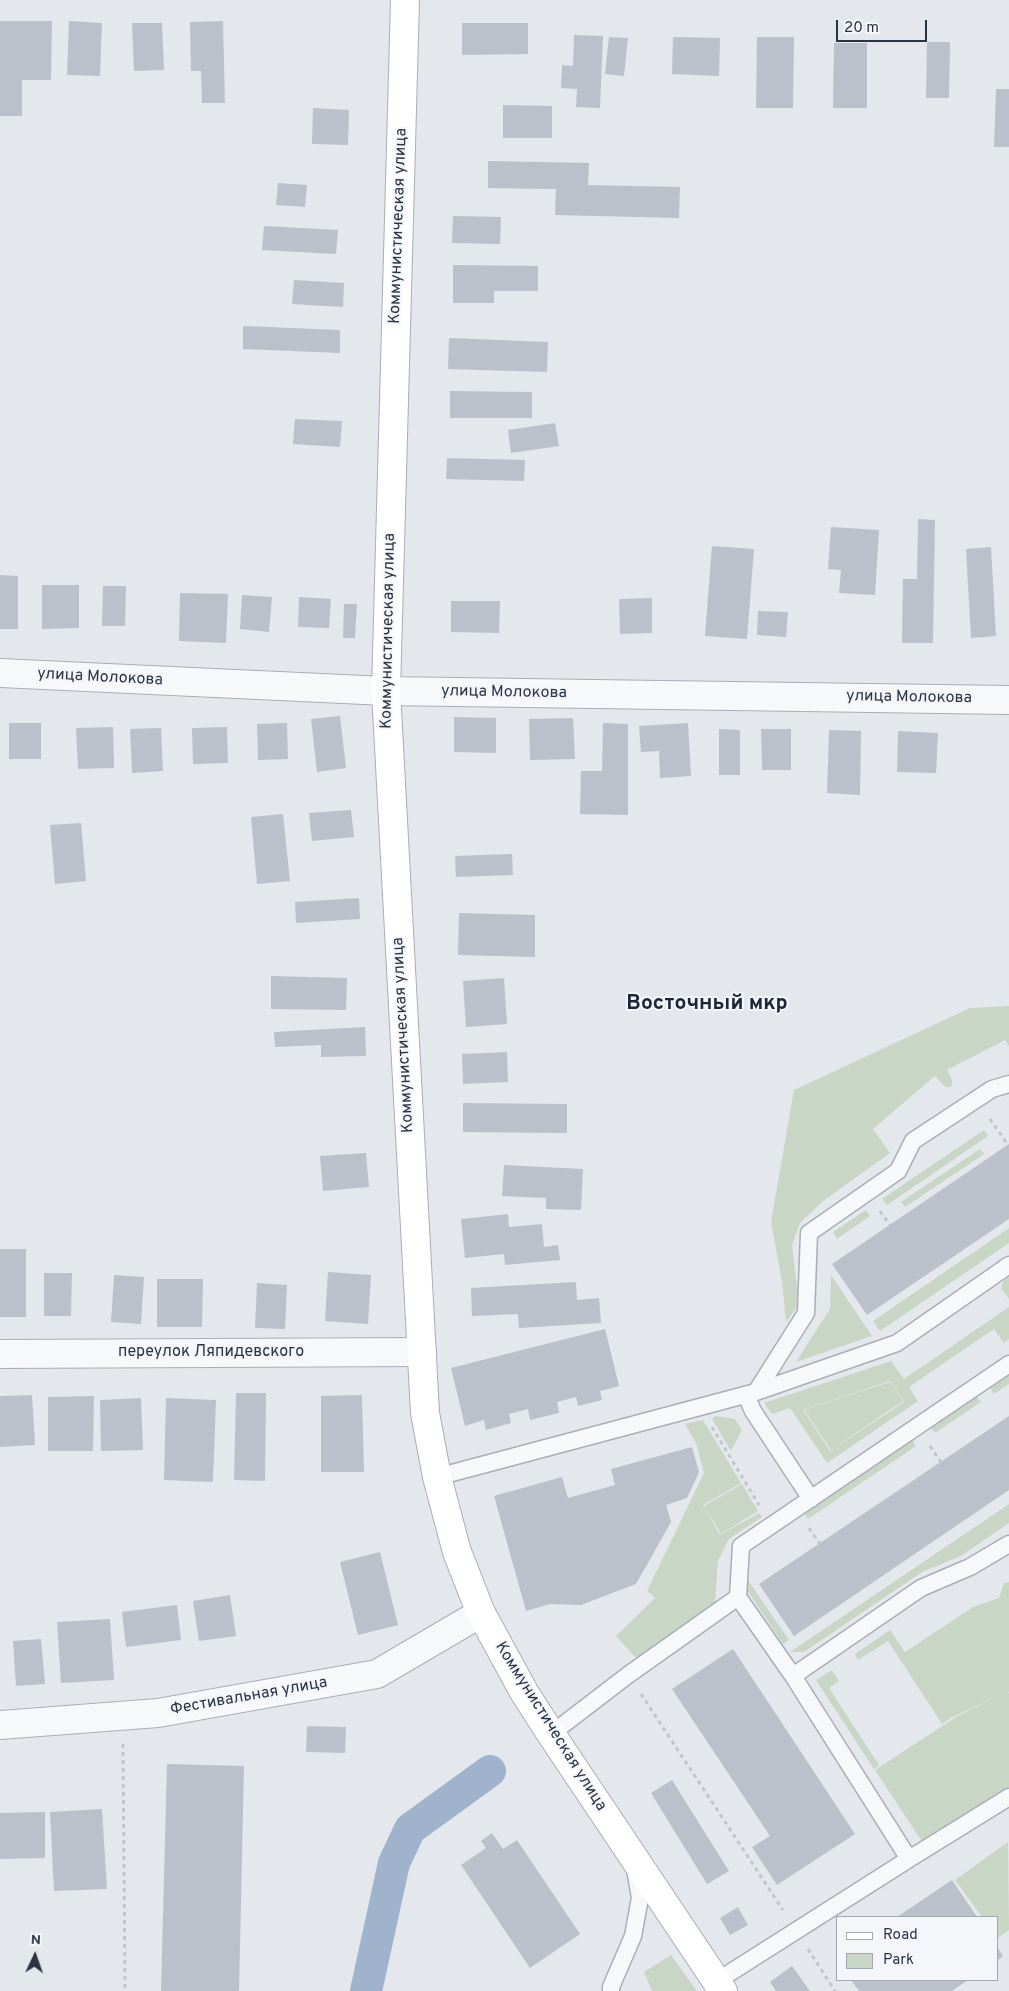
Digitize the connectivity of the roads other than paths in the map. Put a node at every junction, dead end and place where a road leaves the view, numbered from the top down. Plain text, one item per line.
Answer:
1 (405, 0) edge
2 (0, 673) edge
3 (386, 691) junction
4 (1009, 700) edge
5 (1009, 1084) edge
6 (1009, 1265) edge
7 (422, 1352) junction
8 (0, 1354) edge
9 (1009, 1364) edge
10 (751, 1393) junction
11 (438, 1477) junction
12 (811, 1499) junction
13 (1009, 1544) edge
14 (738, 1596) junction
15 (481, 1613) junction
16 (793, 1676) junction
17 (0, 1725) edge
18 (551, 1734) junction
19 (1009, 1797) edge
20 (633, 1857) junction
21 (909, 1859) junction
22 (720, 1986) edge
23 (611, 1991) edge

1 - 3 street, Коммунистическая улица
2 - 3 street, улица Молокова
3 - 4 street, улица Молокова
3 - 7 street, Коммунистическая улица
5 - 10 lane
6 - 10 lane
7 - 8 street, переулок Ляпидевского
7 - 11 street, Коммунистическая улица
9 - 12 lane
10 - 11 lane
10 - 12 lane
11 - 15 street, Коммунистическая улица
12 - 14 lane
13 - 16 lane
14 - 16 lane
14 - 18 lane
15 - 17 street, Фестивальная улица
15 - 18 street, Коммунистическая улица
16 - 21 lane
18 - 20 street, Коммунистическая улица
19 - 21 lane
20 - 22 street, Коммунистическая улица
20 - 23 lane
21 - 22 lane

